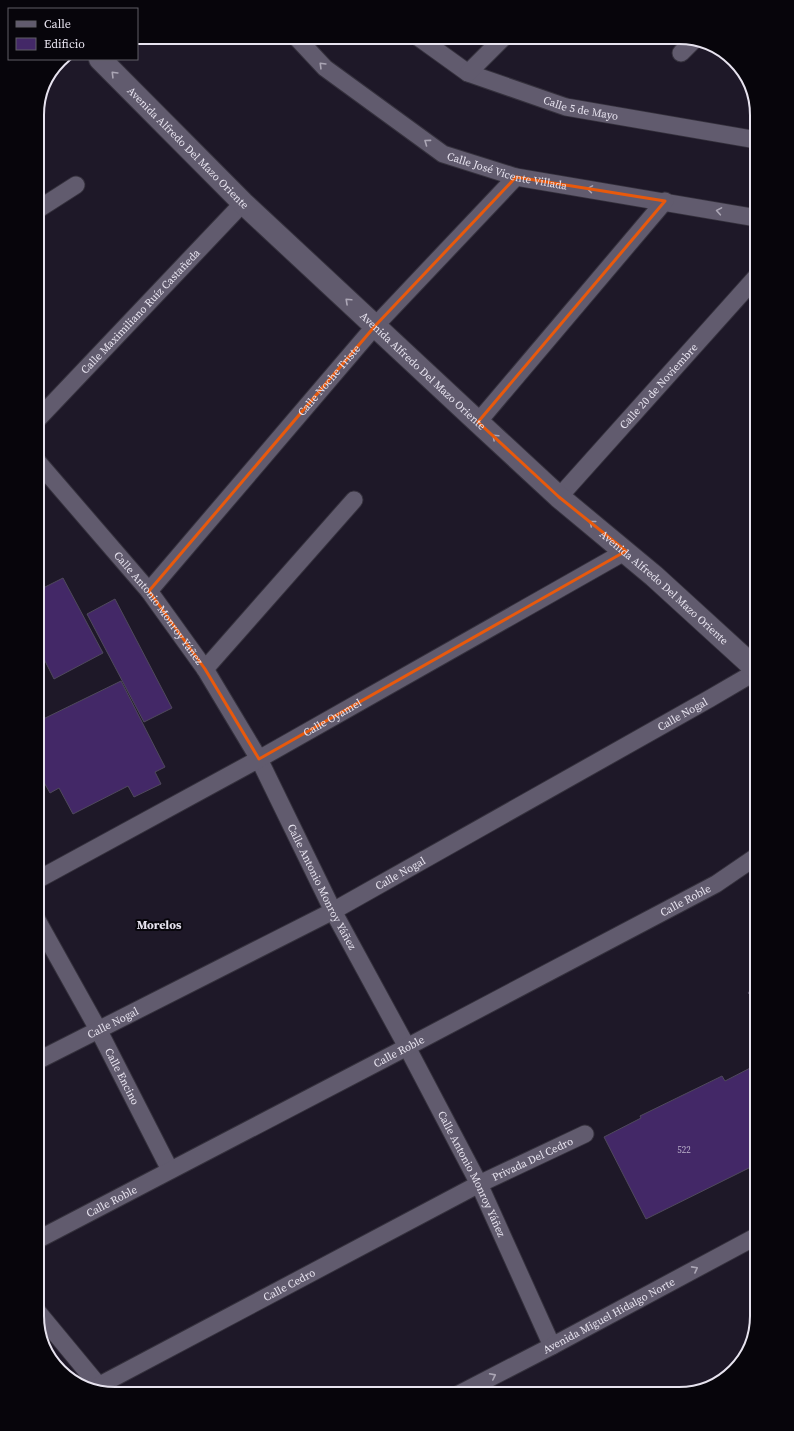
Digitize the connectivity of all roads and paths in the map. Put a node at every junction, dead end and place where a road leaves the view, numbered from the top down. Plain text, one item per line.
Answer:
1 (303, 44) edge
2 (428, 44) edge
3 (497, 44) edge
4 (689, 45) edge
5 (681, 53) dead end
6 (101, 60) edge
7 (468, 73) junction
8 (750, 139) edge
9 (516, 177) junction
10 (76, 185) dead end
11 (664, 201) junction
12 (244, 203) junction
13 (44, 206) edge
14 (750, 217) edge
15 (750, 284) edge
16 (375, 326) junction
17 (44, 413) edge
18 (478, 422) junction
19 (44, 469) edge
20 (559, 497) junction
21 (354, 500) dead end
22 (626, 551) junction
23 (149, 591) junction
24 (750, 665) edge
25 (205, 668) junction
26 (750, 675) edge
27 (259, 759) junction
28 (750, 861) edge
29 (44, 876) edge
30 (333, 911) junction
31 (44, 933) edge
32 (99, 1031) junction
33 (408, 1047) junction
34 (44, 1058) edge
35 (585, 1134) dead end
36 (170, 1170) junction
37 (479, 1184) junction
38 (44, 1236) edge
39 (750, 1240) edge
40 (44, 1319) edge
41 (552, 1346) junction
42 (99, 1385) edge
43 (106, 1387) edge
44 (473, 1387) edge

9 -> 1 street, Calle José Vicente Villada
2 - 7 street, Calle 5 de Mayo
3 - 7 street
4 - 5 street
12 -> 6 street, Avenida Alfredo Del Mazo Oriente
7 - 8 street, Calle 5 de Mayo
11 -> 9 street, Calle José Vicente Villada
9 - 16 street, Calle Noche Triste
10 - 13 street
14 -> 11 street, Calle José Vicente Villada
11 - 18 street
16 -> 12 street, Avenida Alfredo Del Mazo Oriente
12 - 17 street, Calle Maximiliano Ruíz Castañeda
15 - 20 street, Calle 20 de Noviembre
16 - 18 street, Avenida Alfredo Del Mazo Oriente
16 - 23 street, Calle Noche Triste
20 -> 18 street, Avenida Alfredo Del Mazo Oriente
19 - 23 street, Calle Antonio Monroy Yáñez
22 -> 20 street, Avenida Alfredo Del Mazo Oriente
21 - 25 street
22 - 24 street, Avenida Alfredo Del Mazo Oriente
22 - 27 street, Calle Oyamel
23 - 25 street, Calle Antonio Monroy Yáñez
25 - 27 street, Calle Antonio Monroy Yáñez
26 - 30 street, Calle Nogal
27 - 29 street, Calle Oyamel
27 - 30 street, Calle Antonio Monroy Yáñez
28 - 33 street, Calle Roble
30 - 32 street, Calle Nogal
30 - 33 street, Calle Antonio Monroy Yáñez
31 - 32 street, Calle Encino
32 - 34 street, Calle Nogal
32 - 36 street, Calle Encino
33 - 36 street, Calle Roble
33 - 37 street, Calle Antonio Monroy Yáñez
35 - 37 street, Privada Del Cedro
36 - 38 street, Calle Roble
37 - 41 street, Calle Antonio Monroy Yáñez
37 - 43 street, Calle Cedro
41 -> 39 street, Avenida Miguel Hidalgo Norte
40 - 42 street
44 -> 41 street, Avenida Miguel Hidalgo Norte

